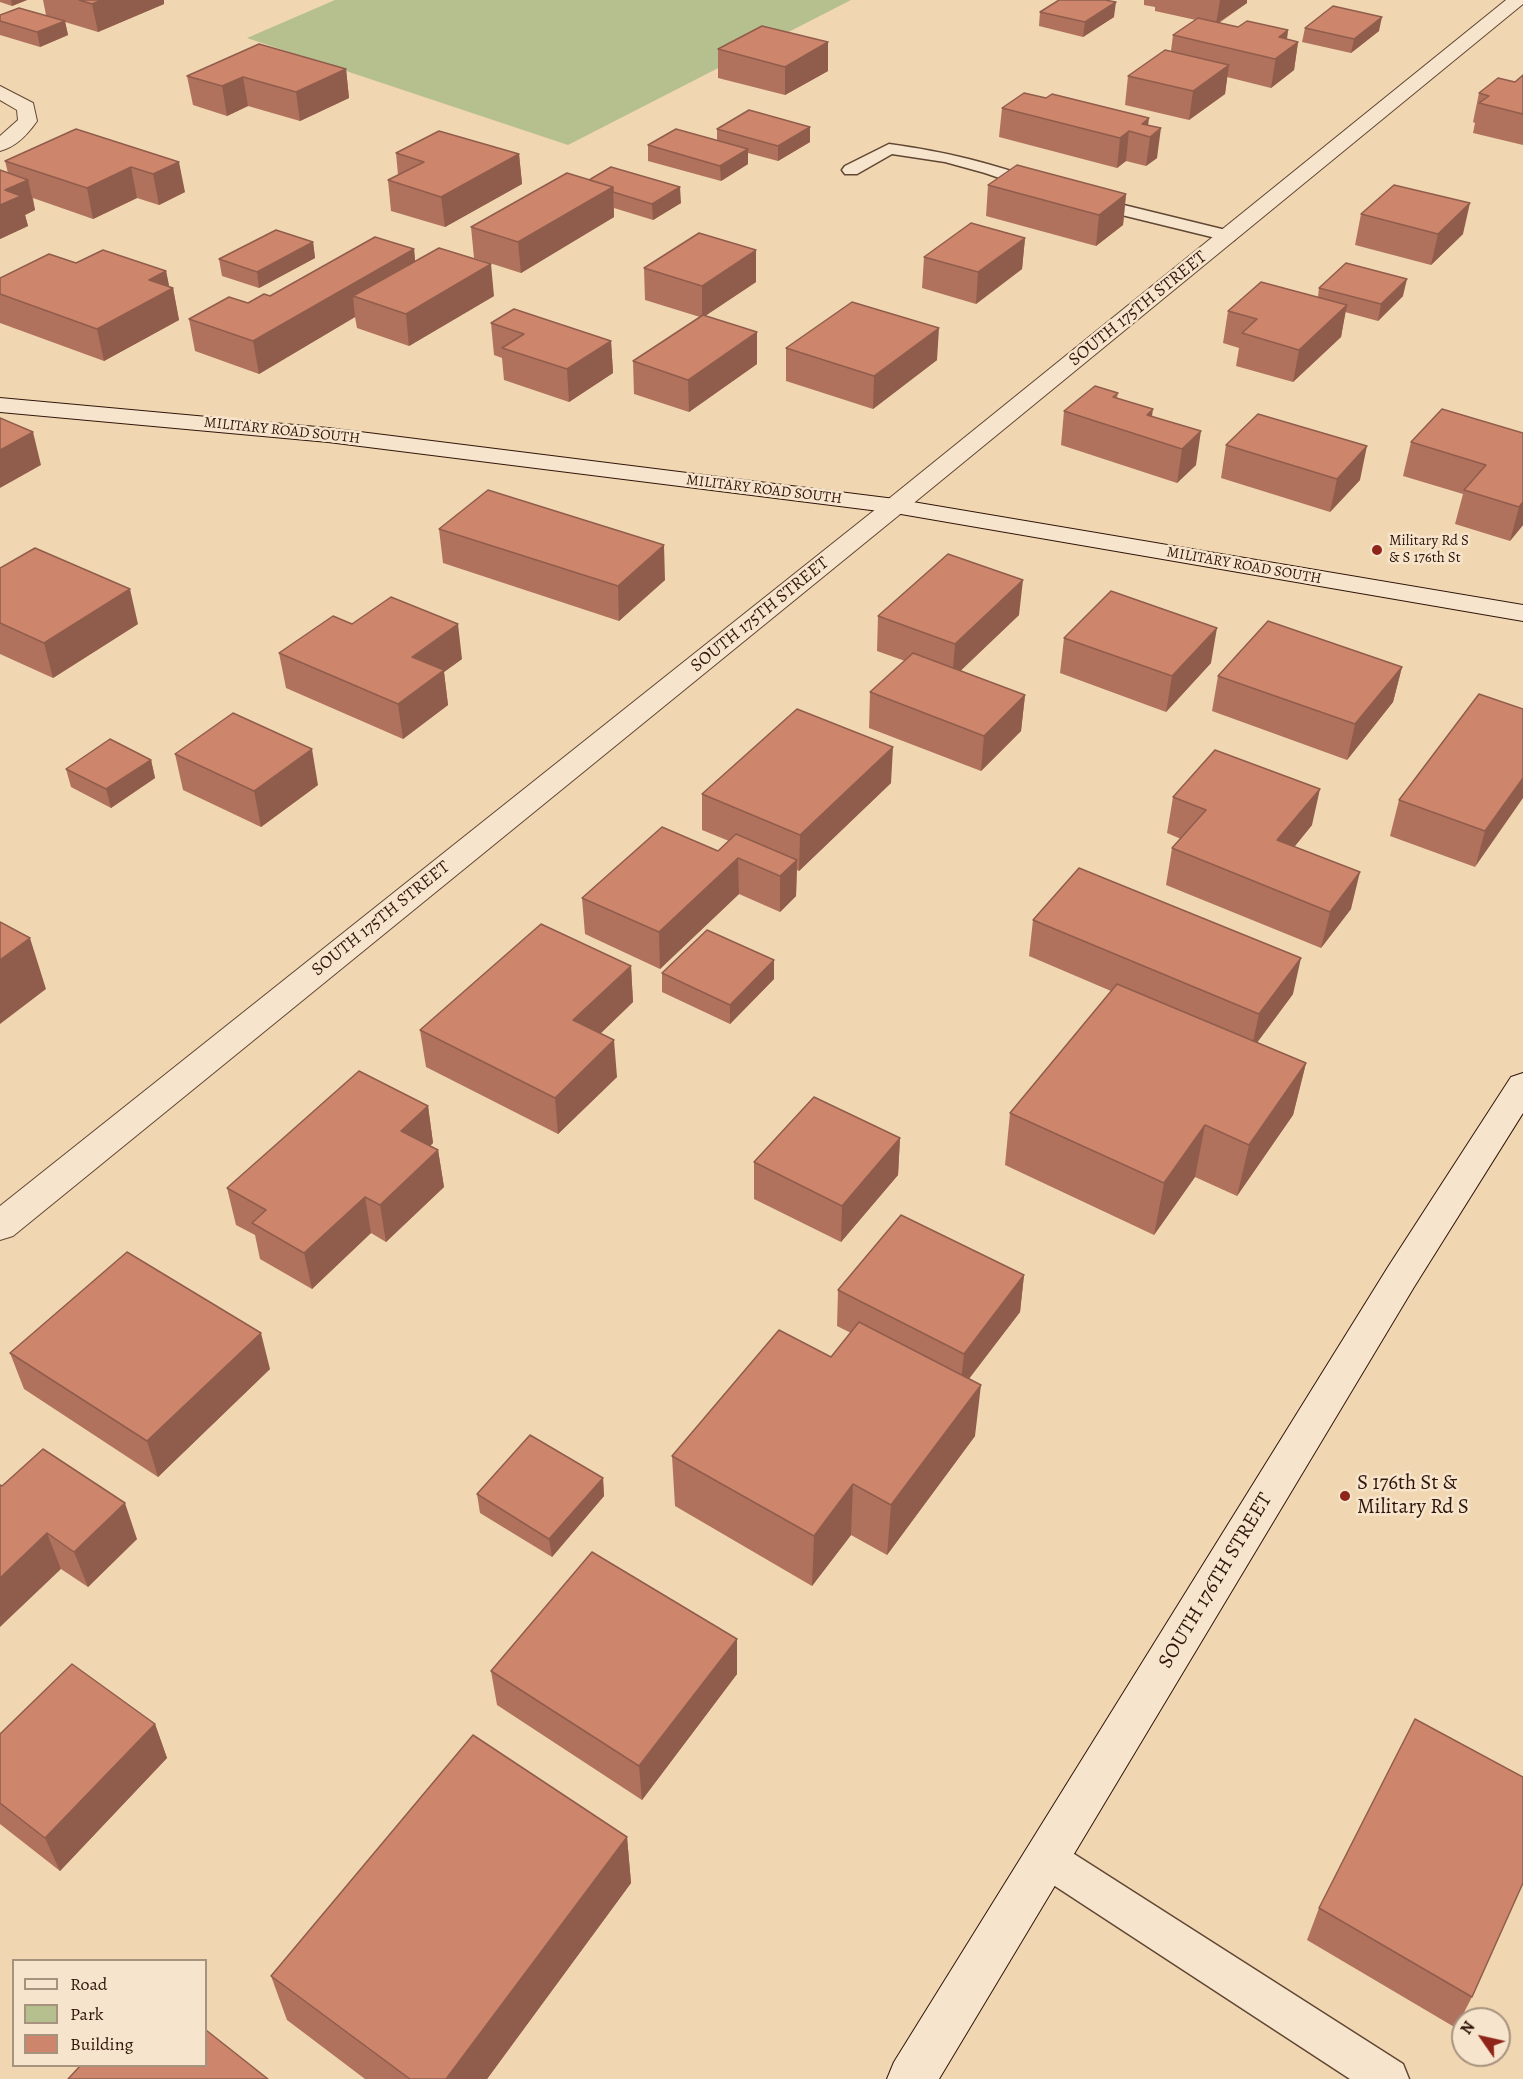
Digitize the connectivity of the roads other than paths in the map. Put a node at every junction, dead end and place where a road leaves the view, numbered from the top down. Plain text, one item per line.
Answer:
1 (1517, 0) edge
2 (0, 92) edge
3 (0, 145) edge
4 (852, 170) dead end
5 (1052, 191) edge
6 (1073, 198) edge
7 (1228, 236) junction
8 (0, 405) edge
9 (895, 506) junction
10 (1523, 613) edge
11 (1523, 1085) edge
12 (0, 1226) edge
13 (1046, 1858) junction
14 (911, 2079) edge
15 (1388, 2079) edge

1 - 7 street, SOUTH 175TH STREET
2 - 3 street
4 - 5 lane
6 - 7 lane
7 - 9 street, SOUTH 175TH STREET
8 - 9 street, MILITARY ROAD SOUTH
9 - 10 street, MILITARY ROAD SOUTH
9 - 12 street, SOUTH 175TH STREET
11 - 13 street, SOUTH 176TH STREET
13 - 14 street, SOUTH 176TH STREET
13 - 15 lane

